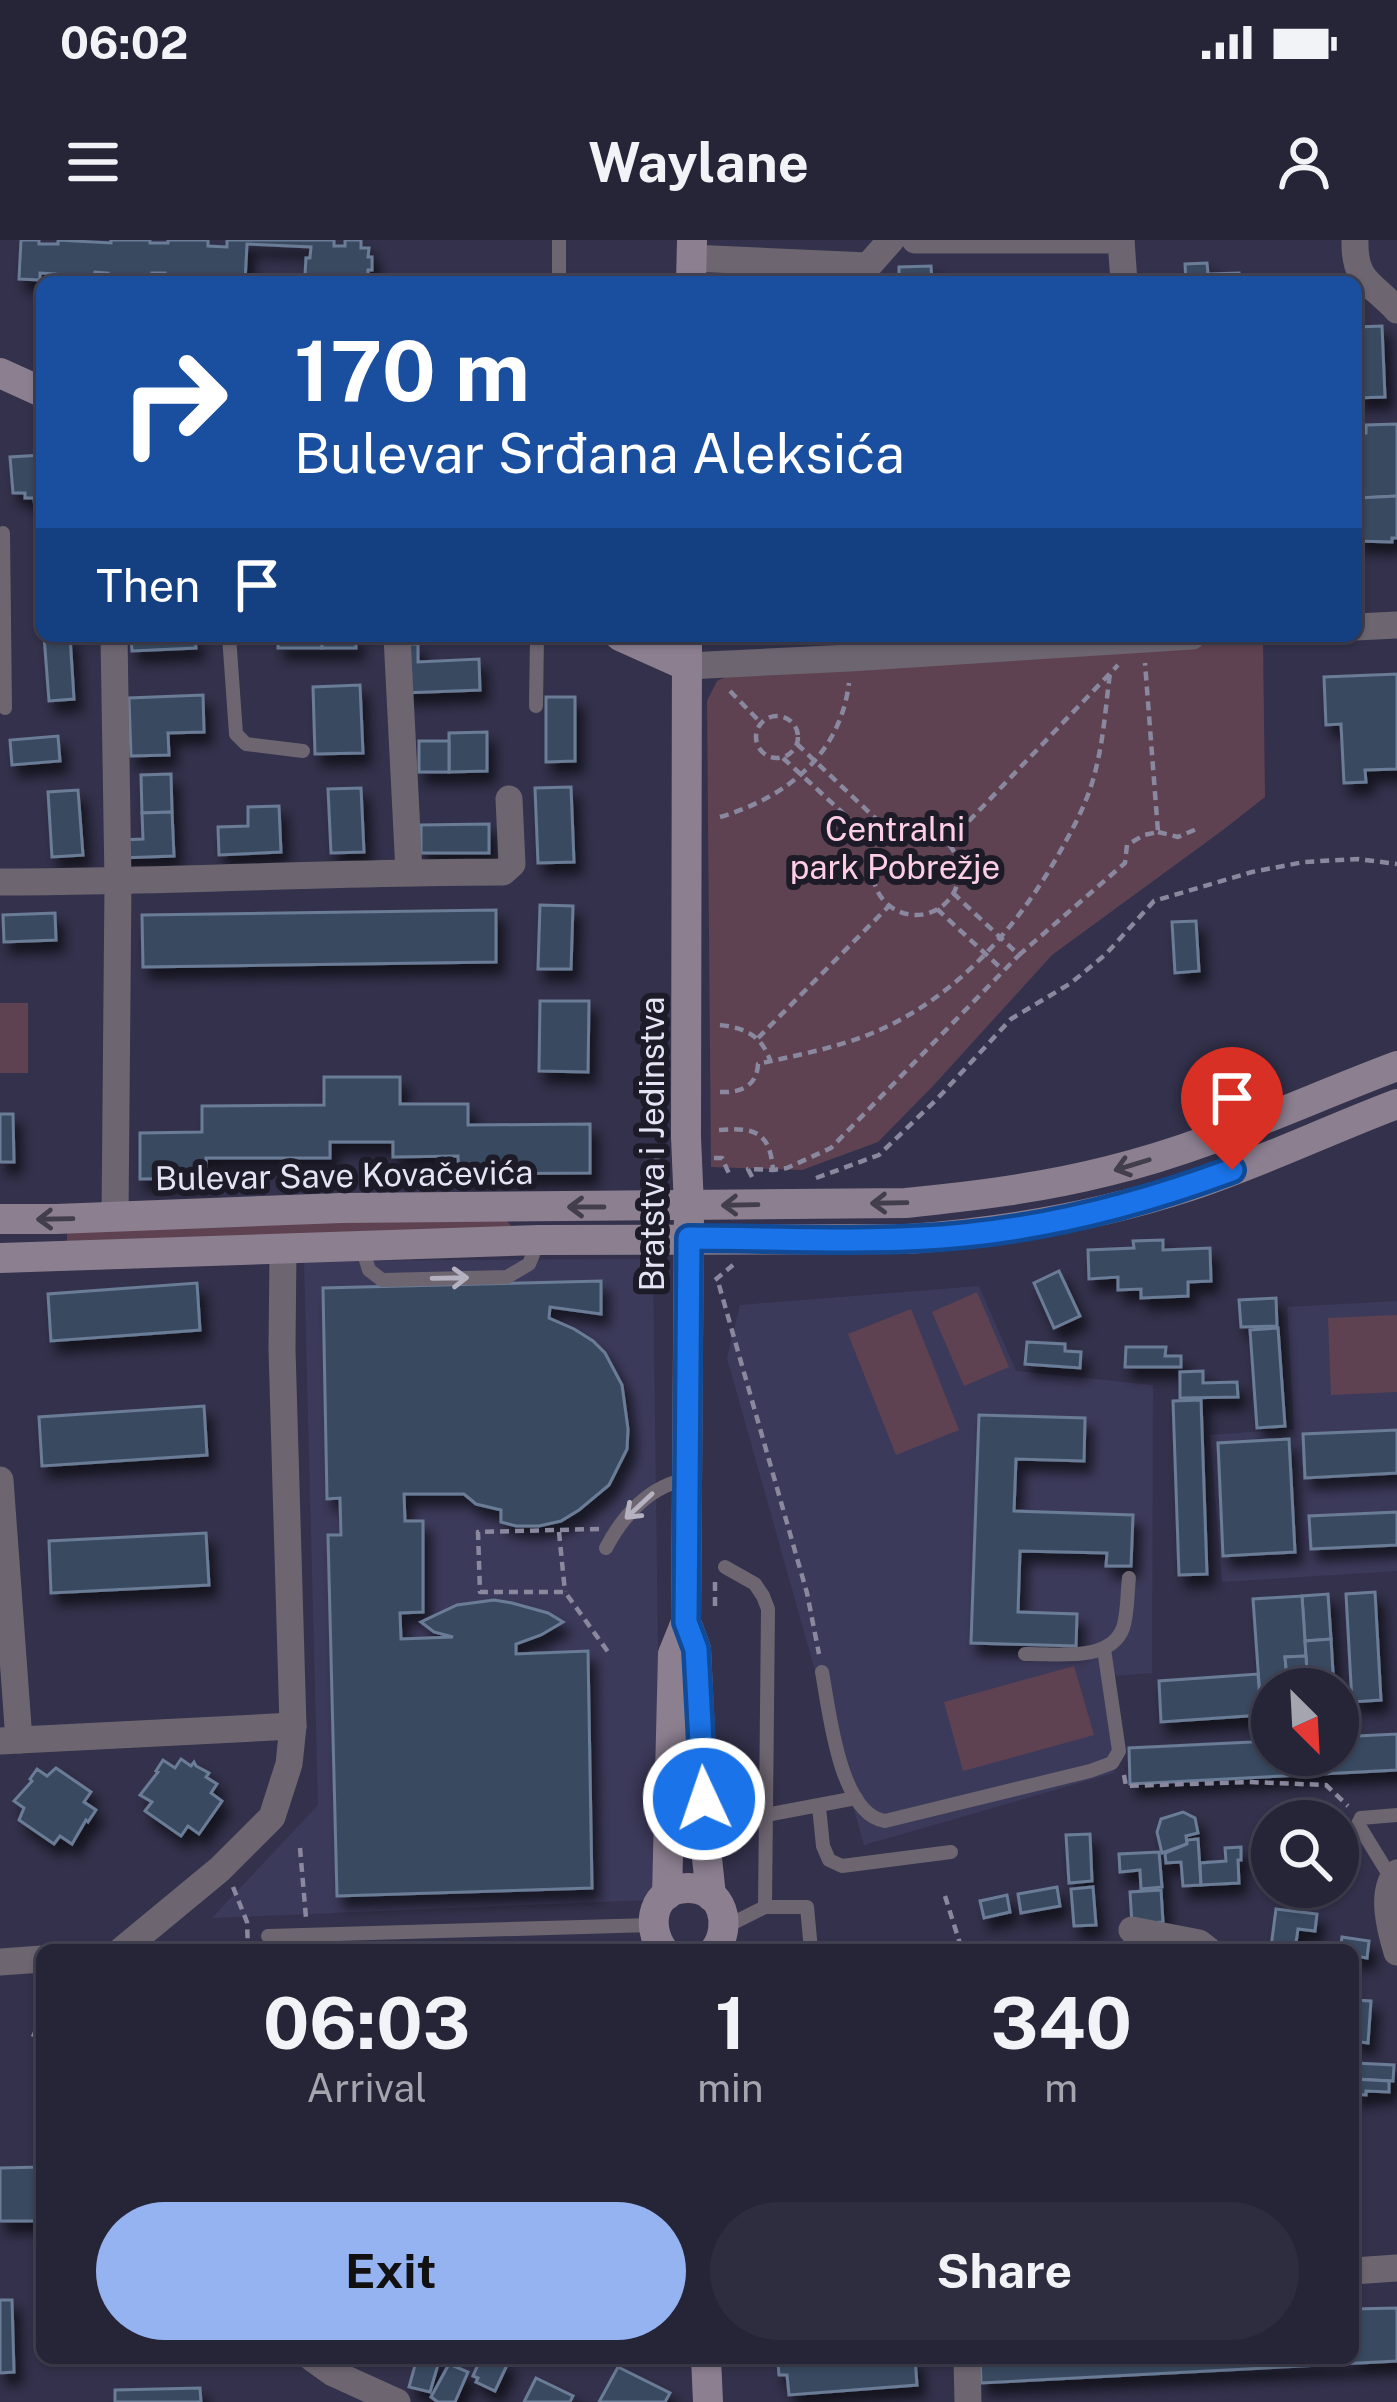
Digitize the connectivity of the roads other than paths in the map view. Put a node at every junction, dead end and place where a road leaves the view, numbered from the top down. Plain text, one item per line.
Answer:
1 (559, 240) edge
2 (891, 240) edge
3 (915, 240) edge
4 (1121, 240) edge
5 (1355, 240) edge
6 (691, 260) edge
7 (864, 274) edge
8 (559, 276) edge
9 (1124, 276) edge
10 (1361, 276) edge
11 (1366, 294) edge
12 (1397, 310) edge
13 (0, 373) edge
14 (36, 389) edge
15 (3, 533) edge
16 (1397, 625) edge
17 (1362, 627) edge
18 (114, 642) edge
19 (229, 642) edge
20 (398, 642) edge
21 (537, 642) edge
22 (647, 642) edge
23 (1067, 642) edge
24 (687, 651) edge
25 (837, 651) edge
26 (536, 706) dead end
27 (4, 708) dead end
28 (303, 751) dead end
29 (508, 799) dead end
30 (409, 872) junction
31 (0, 882) edge
32 (118, 882) junction
33 (1397, 1066) edge
34 (1397, 1104) edge
35 (689, 1207) junction
36 (115, 1217) junction
37 (0, 1219) edge
38 (689, 1238) junction
39 (283, 1249) junction
40 (0, 1258) edge
41 (0, 1480) edge
42 (686, 1480) junction
43 (606, 1548) dead end
44 (725, 1567) dead end
45 (1129, 1579) dead end
46 (686, 1614) junction
47 (1104, 1649) junction
48 (1025, 1654) dead end
49 (822, 1672) road end
50 (293, 1726) junction
51 (9, 1740) edge
52 (856, 1798) junction
53 (819, 1807) junction
54 (766, 1815) junction
55 (1397, 1815) edge
56 (951, 1852) dead end
57 (1394, 1875) edge
58 (668, 1895) junction
59 (711, 1896) junction
60 (765, 1907) junction
61 (1132, 1930) dead end
62 (268, 1936) dead end
63 (657, 1937) edge
64 (720, 1938) edge
65 (129, 1944) edge
66 (810, 1944) edge
67 (1200, 1944) edge
68 (1397, 1952) edge
69 (36, 1959) edge
70 (0, 1962) edge
71 (1397, 2269) edge
72 (1359, 2271) edge
73 (326, 2364) edge
74 (328, 2364) edge
75 (706, 2364) edge
76 (968, 2364) edge
77 (333, 2402) edge
78 (397, 2402) edge
79 (707, 2402) edge
80 (968, 2402) edge

1 - 8 lane
2 - 7 street
3 - 4 street
4 - 9 street
5 - 10 street
6 - 7 street
11 - 12 street
13 - 14 main road
15 - 27 lane
16 - 17 street
18 - 32 street
19 - 28 lane
20 - 30 street
21 - 26 lane
22 - 24 main road
23 - 25 street
24 - 25 street
24 - 35 main road, Bratstva i Jedinstva
29 - 30 street
30 - 32 street
31 - 32 street
32 - 36 street
33 -> 35 main road, Bulevar Save Kovačevića
34 - 38 main road, Bulevar Save Kovačevića
35 -> 36 main road, Bulevar Save Kovačevića
35 - 38 main road, Bratstva i Jedinstva
36 -> 37 main road, Bulevar Save Kovačevića
39 -> 38 main road, Bulevar Save Kovačevića
38 - 42 main road, Bratstva i Jedinstva
39 - 40 main road, Bulevar Save Kovačevića
39 - 50 street
41 - 51 street
42 -> 43 lane
42 - 46 main road, Bratstva i Jedinstva
44 - 54 lane
45 - 47 lane
46 - 58 main road, Bratstva i Jedinstva
46 - 59 main road, Bratstva i Jedinstva
47 - 48 lane
47 - 52 lane
49 - 52 lane
50 - 51 street
50 - 65 street
52 - 53 lane
53 - 54 lane
53 - 56 lane
54 - 60 lane
55 - 57 lane
57 - 68 street
58 - 59 main road
58 - 63 main road
59 - 64 main road, Bratstva i Jedinstva
60 - 64 lane
60 - 66 lane
61 - 67 street
62 - 63 lane
69 - 70 street
71 - 72 street
73 - 77 street
74 - 78 street
75 - 79 main road
76 - 80 street

